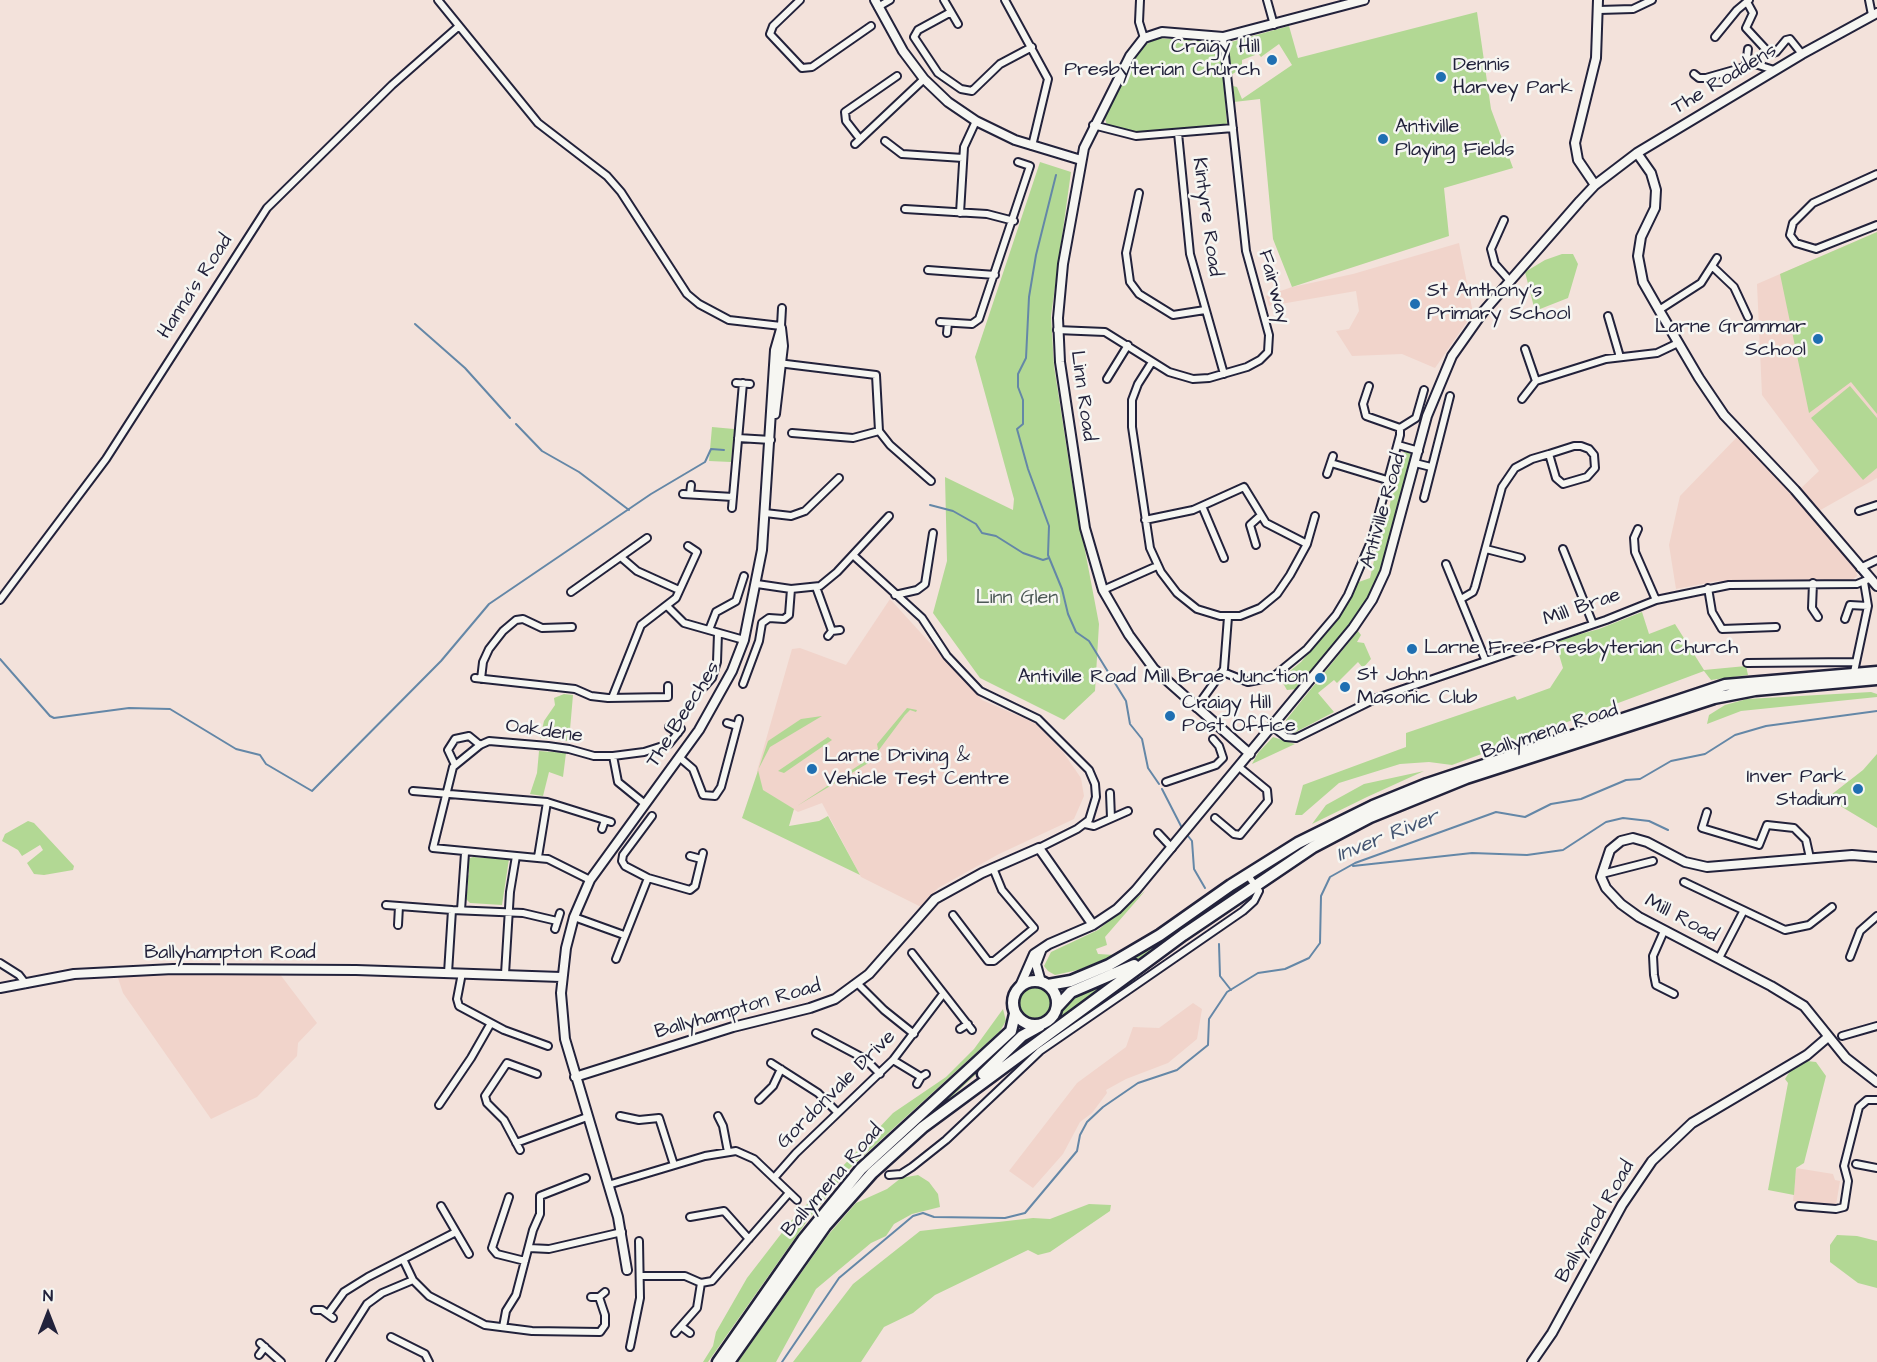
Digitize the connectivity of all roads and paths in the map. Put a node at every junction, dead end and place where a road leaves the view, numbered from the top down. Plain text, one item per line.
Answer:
1 (438, 0) edge
2 (800, 0) edge
3 (890, 0) edge
4 (944, 0) edge
5 (1005, 0) edge
6 (1140, 0) edge
7 (1267, 0) edge
8 (1364, 0) edge
9 (1598, 0) edge
10 (1652, 0) edge
11 (1869, 0) edge
12 (1748, 1) edge
13 (877, 3) edge
14 (1599, 10) junction
15 (951, 12) junction
16 (1874, 14) edge
17 (958, 24) dead end
18 (1274, 25) junction
19 (459, 26) junction
20 (871, 26) dead end
21 (1710, 29) dead end
22 (1223, 37) junction
23 (1144, 38) junction
24 (1032, 47) junction
25 (1748, 49) dead end
26 (1802, 54) junction
27 (1746, 66) junction
28 (1774, 70) junction
29 (1694, 74) dead end
30 (924, 79) junction
31 (897, 87) dead end
32 (976, 122) junction
33 (1094, 125) junction
34 (1233, 128) junction
35 (1178, 134) junction
36 (860, 138) junction
37 (885, 141) dead end
38 (855, 144) dead end
39 (1032, 146) junction
40 (1637, 153) junction
41 (963, 158) junction
42 (1081, 160) junction
43 (1018, 162) dead end
44 (1584, 170) junction
45 (1609, 174) junction
46 (1877, 174) edge
47 (1595, 185) junction
48 (1139, 193) dead end
49 (905, 209) dead end
50 (960, 213) junction
51 (1504, 220) dead end
52 (1014, 221) junction
53 (1877, 225) edge
54 (1717, 258) dead end
55 (1713, 267) junction
56 (928, 270) dead end
57 (995, 275) junction
58 (1510, 281) junction
59 (782, 308) dead end
60 (1205, 310) junction
61 (1659, 310) junction
62 (1608, 316) dead end
63 (1748, 317) dead end
64 (940, 322) dead end
65 (948, 323) junction
66 (781, 327) junction
67 (1057, 330) junction
68 (947, 333) dead end
69 (1678, 343) junction
70 (1128, 345) junction
71 (1525, 350) dead end
72 (1620, 357) junction
73 (1152, 362) junction
74 (778, 363) junction
75 (1224, 374) junction
76 (1107, 379) dead end
77 (1536, 381) junction
78 (743, 383) dead end
79 (1369, 386) dead end
80 (1424, 390) dead end
81 (1450, 396) dead end
82 (1522, 399) dead end
83 (1400, 428) junction
84 (879, 431) junction
85 (792, 433) dead end
86 (738, 438) junction
87 (771, 440) junction
88 (1398, 445) junction
89 (1419, 451) junction
90 (1549, 454) junction
91 (1333, 456) dead end
92 (1330, 463) junction
93 (1415, 463) junction
94 (1431, 467) junction
95 (1327, 474) dead end
96 (1387, 480) junction
97 (931, 481) dead end
98 (691, 485) dead end
99 (842, 488) dead end
100 (733, 497) junction
101 (1424, 498) dead end
102 (1877, 505) edge
103 (1202, 506) junction
104 (732, 508) dead end
105 (1859, 511) dead end
106 (765, 513) junction
107 (890, 515) dead end
108 (1260, 516) junction
109 (1315, 516) dead end
110 (1145, 520) junction
111 (1638, 528) dead end
112 (933, 533) dead end
113 (647, 538) dead end
114 (1307, 544) junction
115 (1256, 545) dead end
116 (688, 546) dead end
117 (1486, 549) junction
118 (1563, 549) dead end
119 (853, 555) junction
120 (622, 558) junction
121 (1224, 558) dead end
122 (1521, 558) dead end
123 (1877, 560) edge
124 (1446, 564) dead end
125 (1157, 566) junction
126 (1860, 568) junction
127 (733, 580) dead end
128 (1867, 580) junction
129 (757, 584) junction
130 (1813, 584) junction
131 (1877, 586) edge
132 (816, 587) junction
133 (1708, 588) junction
134 (791, 589) junction
135 (679, 590) junction
136 (1103, 590) junction
137 (571, 592) dead end
138 (895, 595) junction
139 (1461, 599) junction
140 (0, 600) edge
141 (1656, 600) junction
142 (668, 606) junction
143 (1868, 606) junction
144 (1228, 617) junction
145 (1818, 617) dead end
146 (1845, 619) dead end
147 (1593, 624) junction
148 (572, 627) dead end
149 (1776, 627) dead end
150 (709, 630) junction
151 (840, 630) dead end
152 (718, 633) junction
153 (744, 640) junction
154 (1485, 659) junction
155 (1747, 663) dead end
156 (1854, 667) junction
157 (1877, 670) edge
158 (1223, 672) junction
159 (1877, 679) edge
160 (743, 684) dead end
161 (668, 686) dead end
162 (704, 687) dead end
163 (612, 698) junction
164 (1196, 708) junction
165 (727, 723) dead end
166 (669, 727) dead end
167 (1273, 727) junction
168 (1228, 735) junction
169 (1213, 739) dead end
170 (480, 744) junction
171 (1219, 746) junction
172 (1250, 754) junction
173 (613, 756) junction
174 (679, 757) junction
175 (455, 765) junction
176 (1239, 767) junction
177 (1166, 782) dead end
178 (413, 791) dead end
179 (445, 793) junction
180 (1110, 793) dead end
181 (547, 802) junction
182 (645, 804) junction
183 (1128, 811) dead end
184 (1707, 812) dead end
185 (1111, 818) junction
186 (1215, 818) dead end
187 (1085, 824) junction
188 (656, 826) dead end
189 (602, 829) dead end
190 (1158, 833) dead end
191 (1039, 848) junction
192 (1172, 848) junction
193 (465, 852) junction
194 (516, 856) junction
195 (690, 856) dead end
196 (537, 857) junction
197 (1877, 857) edge
198 (1810, 858) junction
199 (1653, 861) dead end
200 (993, 868) junction
201 (1247, 874) junction
202 (1602, 874) junction
203 (648, 878) junction
204 (590, 880) junction
205 (1684, 882) dead end
206 (1256, 885) junction
207 (386, 905) dead end
208 (399, 906) junction
209 (1225, 906) junction
210 (1832, 907) dead end
211 (452, 910) junction
212 (461, 910) junction
213 (509, 912) junction
214 (1743, 912) junction
215 (560, 913) dead end
216 (952, 915) dead end
217 (1877, 916) edge
218 (574, 917) junction
219 (1234, 917) junction
220 (557, 921) junction
221 (398, 925) dead end
222 (1093, 925) junction
223 (555, 929) dead end
224 (1664, 931) junction
225 (624, 935) junction
226 (1184, 935) junction
227 (1044, 947) junction
228 (912, 954) dead end
229 (1850, 957) dead end
230 (1719, 958) junction
231 (616, 959) dead end
232 (0, 963) edge
233 (448, 973) junction
234 (462, 973) junction
235 (505, 974) junction
236 (561, 977) junction
237 (1045, 983) junction
238 (26, 984) junction
239 (858, 984) junction
240 (1020, 986) junction
241 (0, 988) edge
242 (943, 994) junction
243 (1674, 994) dead end
244 (1058, 1006) junction
245 (1015, 1014) junction
246 (491, 1023) junction
247 (1040, 1026) junction
248 (1877, 1026) edge
249 (960, 1029) dead end
250 (816, 1033) dead end
251 (914, 1034) junction
252 (1842, 1036) dead end
253 (1828, 1037) junction
254 (548, 1046) dead end
255 (1035, 1049) junction
256 (893, 1060) junction
257 (771, 1063) dead end
258 (781, 1069) junction
259 (530, 1071) junction
260 (537, 1074) dead end
261 (880, 1074) junction
262 (575, 1077) junction
263 (527, 1078) dead end
264 (1877, 1082) edge
265 (917, 1084) dead end
266 (759, 1100) dead end
267 (1877, 1100) edge
268 (439, 1105) dead end
269 (837, 1112) junction
270 (620, 1116) dead end
271 (718, 1116) dead end
272 (587, 1117) junction
273 (923, 1127) junction
274 (516, 1143) junction
275 (520, 1150) dead end
276 (728, 1152) junction
277 (1856, 1164) dead end
278 (674, 1165) junction
279 (1877, 1168) edge
280 (889, 1175) dead end
281 (586, 1178) dead end
282 (774, 1178) junction
283 (608, 1185) junction
284 (789, 1192) junction
285 (509, 1197) dead end
286 (797, 1200) dead end
287 (441, 1206) dead end
288 (1799, 1206) dead end
289 (690, 1217) dead end
290 (456, 1232) junction
291 (622, 1232) junction
292 (749, 1239) junction
293 (639, 1241) dead end
294 (529, 1248) junction
295 (470, 1254) dead end
296 (403, 1259) junction
297 (525, 1261) junction
298 (627, 1270) dead end
299 (641, 1276) junction
300 (413, 1280) junction
301 (701, 1283) junction
302 (605, 1292) dead end
303 (315, 1310) dead end
304 (503, 1327) junction
305 (682, 1327) junction
306 (675, 1333) dead end
307 (690, 1333) dead end
308 (633, 1343) dead end
309 (392, 1346) dead end
310 (259, 1355) dead end
311 (281, 1362) edge
312 (330, 1362) edge
313 (429, 1362) edge
314 (718, 1362) edge
315 (729, 1362) edge
316 (1532, 1362) edge

1 - 19 street
2 - 20 street
3 - 13 street
4 - 15 street
5 - 24 street
6 - 23 street
7 - 18 street
8 - 18 street
9 - 14 street
10 - 14 street
11 - 16 street
12 - 21 street
12 - 26 street
13 - 30 street
14 - 44 street
15 - 17 street
15 - 24 street
16 - 26 street, The Roddens
18 - 22 street
19 - 66 street
19 - 140 street, Hanna's Road
22 - 23 street
22 - 34 street, Fairway
23 - 33 street, Linn Road
24 - 39 street
25 - 27 street
26 - 28 street, The Roddens
27 - 28 street
27 - 29 street
28 - 40 street, The Roddens
30 - 32 street
30 - 36 street
31 - 36 street
32 - 39 street
32 - 41 street
33 - 35 street
33 - 42 street, Linn Road
34 - 35 street
34 - 75 street, Fairway
35 - 60 street, Kintyre Road
36 - 38 street
37 - 41 street
39 - 42 street
40 - 45 street, The Roddens
40 - 61 street
41 - 50 street
42 - 67 street, Linn Road
43 - 52 street
44 - 45 street
44 - 47 street
45 - 47 street, The Roddens
46 - 53 street
47 - 58 street, Antiville Road
48 - 60 street
49 - 50 street
50 - 52 street
51 - 58 street
52 - 57 street
54 - 55 street
55 - 61 street
55 - 63 street
56 - 57 street
57 - 65 street
58 - 89 street, Antiville Road
59 - 66 street
60 - 75 street, Kintyre Road
61 - 69 street
62 - 72 street
64 - 65 street
65 - 68 street
66 - 74 street, The Beeches
67 - 70 street, Fairway
67 - 136 street, Linn Road
69 - 72 street
69 - 126 street
70 - 73 street, Fairway
70 - 76 street
71 - 77 street
72 - 77 street
73 - 75 street, Fairway
73 - 110 street
74 - 84 street
74 - 87 street, The Beeches
77 - 82 street
78 - 86 street
79 - 83 street
80 - 83 street
81 - 94 street
83 - 88 street
84 - 85 street
84 - 97 street
86 - 87 street
86 - 100 street
87 - 106 street, The Beeches
88 - 89 street
88 - 96 street
89 - 93 street, Antiville Road
90 - 90 street
90 - 117 street
91 - 92 street
92 - 95 street
92 - 96 street
93 - 94 street
93 - 167 street, Antiville Road
94 - 101 street
96 - 158 street
98 - 100 street
99 - 106 street
100 - 104 street
102 - 105 street
103 - 108 street
103 - 110 street
103 - 121 street
106 - 129 street, The Beeches
107 - 119 street
108 - 114 street
108 - 115 street
109 - 114 street
110 - 125 street
111 - 141 street
112 - 138 street
113 - 120 street
114 - 144 street
116 - 135 street
117 - 122 street
117 - 139 street
118 - 147 street
119 - 132 street
119 - 138 street
120 - 135 street
120 - 137 street
123 - 126 street
124 - 139 street
125 - 136 street
125 - 144 street
126 - 128 street
127 - 150 street, The Beeches
128 - 130 street, Mill Brae
128 - 131 street
128 - 143 street
129 - 134 street
129 - 153 street, The Beeches
130 - 133 street, Mill Brae
130 - 145 street
132 - 134 street
132 - 151 street
133 - 141 street, Mill Brae
133 - 149 street
134 - 160 street
135 - 142 street
136 - 164 street, Linn Road
138 - 187 street
139 - 154 street
141 - 147 street, Mill Brae
142 - 150 street, The Beeches
142 - 163 street
143 - 146 street
143 - 156 street
144 - 158 street
147 - 154 street, Mill Brae
148 - 163 street, The Beeches
150 - 152 street, The Beeches
152 - 153 street, The Beeches
152 - 162 street, The Beeches
153 - 174 street, The Beeches
154 - 167 street, Mill Brae
155 - 156 street
156 - 157 highway, Ballymena Road
156 - 201 highway, Ballymena Road
158 - 164 street
159 - 206 highway, Ballymena Road
161 - 163 street, The Beeches
164 - 168 street, Linn Road
165 - 174 street
166 - 173 street, Oakdene
167 - 172 street, Antiville Road
168 - 171 street
168 - 172 street, Linn Road
169 - 171 street
170 - 173 street, Oakdene
170 - 175 street, Oakdene
170 - 175 street
171 - 177 street
172 - 176 street, Antiville Road
173 - 182 street
174 - 182 street, The Beeches
175 - 179 street
176 - 186 street
176 - 192 street, Antiville Road
178 - 179 street
179 - 181 street
179 - 193 street
180 - 185 street
181 - 189 street
181 - 196 street
182 - 204 street, The Beeches
183 - 185 street
184 - 198 street
185 - 187 street
187 - 191 street
188 - 203 street
190 - 192 street
191 - 200 street, Ballyhampton Road
191 - 222 street
192 - 222 street, Antiville Road
193 - 194 street
193 - 212 street
194 - 196 street
194 - 213 street
195 - 203 street
196 - 204 street
197 - 198 street
198 - 202 street
199 - 202 street
200 - 216 street
200 - 239 street, Ballyhampton Road
201 - 206 street
201 - 237 highway, Ballymena Road
202 - 224 street, Mill Road
203 - 225 street
204 - 218 street, The Beeches
205 - 214 street
206 - 209 highway, Ballymena Road
206 - 219 street, Ballymena Road
207 - 208 street
208 - 211 street
208 - 221 street
209 - 219 street
209 - 226 highway, Ballymena Road
210 - 214 street
211 - 212 street
211 - 233 street
212 - 213 street
213 - 220 street
213 - 235 street
214 - 230 street
215 - 220 street
217 - 229 street
218 - 225 street
218 - 236 street, The Beeches
219 - 255 street, Ballymena Road
220 - 223 street
222 - 227 street, Antiville Road
224 - 230 street, Mill Road
224 - 243 street
225 - 231 street
226 - 244 highway
226 - 255 highway, Ballymena Road
227 - 237 street
227 - 240 street, Antiville Road
228 - 242 street
230 - 253 street, Mill Road
232 - 238 street
233 - 234 street, Ballyhampton Road
233 - 238 street, Ballyhampton Road
234 - 235 street, Ballyhampton Road
234 - 246 street
235 - 236 street, Ballyhampton Road
236 - 262 street, The Beeches
237 - 240 highway
237 - 244 highway
238 - 241 street, Ballyhampton Road
239 - 251 street
239 - 262 street, Ballyhampton Road
240 - 245 highway
242 - 249 street
242 - 251 street, Gordonvale Drive
244 - 247 highway
245 - 247 highway
245 - 314 highway, Ballymena Road
246 - 254 street
246 - 268 street
247 - 273 highway
248 - 252 street
250 - 261 street
251 - 256 street, Gordonvale Drive
253 - 264 street, Mill Road
253 - 316 street, Ballysnod Road
255 - 273 highway, Ballymena Road
255 - 280 street, Ballymena Road
256 - 261 street, Gordonvale Drive
256 - 265 street
257 - 258 street
258 - 266 street
258 - 269 street
259 - 260 street
259 - 263 street
259 - 274 street
261 - 269 street, Gordonvale Drive
262 - 272 street, The Beeches
267 - 288 street
269 - 282 street, Gordonvale Drive
270 - 278 street
271 - 276 street
272 - 274 street
272 - 283 street, The Beeches
273 - 315 highway, Ballymena Road
274 - 275 street
276 - 278 street
276 - 282 street
277 - 279 street
278 - 283 street
281 - 294 street
282 - 284 street
283 - 291 street, The Beeches
284 - 286 street
284 - 292 street
285 - 297 street
287 - 290 street
289 - 292 street
290 - 295 street
290 - 296 street
291 - 294 street
291 - 298 street, The Beeches
292 - 301 street
293 - 299 street
294 - 297 street
296 - 300 street
296 - 303 street
297 - 304 street
299 - 301 street
299 - 308 street
300 - 304 street
300 - 312 street
301 - 305 street
302 - 304 street
305 - 306 street
305 - 307 street
309 - 313 street
310 - 311 street

